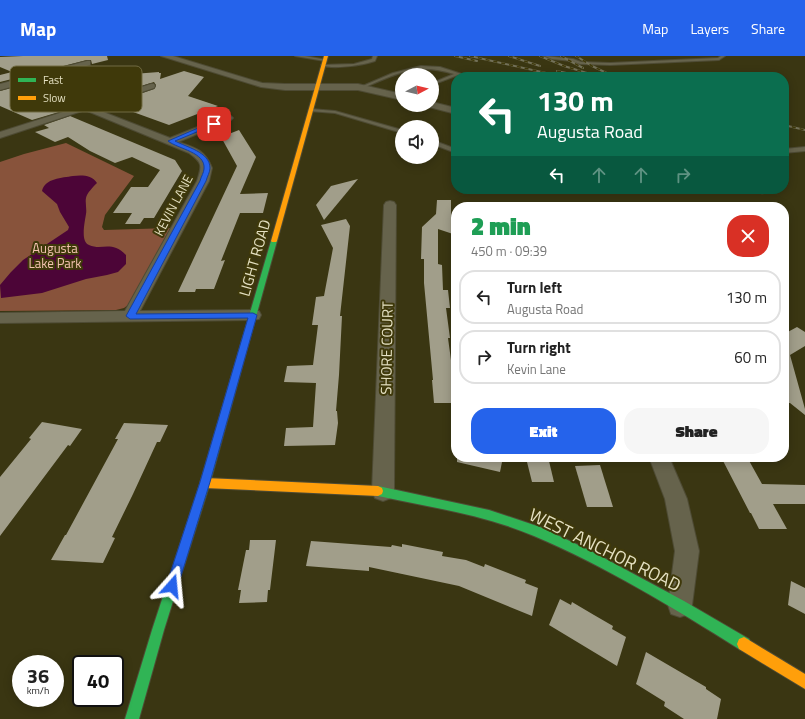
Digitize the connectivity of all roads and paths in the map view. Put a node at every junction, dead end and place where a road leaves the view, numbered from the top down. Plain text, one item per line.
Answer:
1 (165, 56) edge
2 (297, 56) edge
3 (375, 56) edge
4 (547, 56) edge
5 (568, 56) edge
6 (723, 56) edge
7 (324, 60) edge
8 (573, 60) junction
9 (87, 63) dead end
10 (76, 66) edge
11 (451, 72) edge
12 (451, 77) edge
13 (439, 81) edge
14 (10, 84) edge
15 (151, 86) dead end
16 (0, 87) edge
17 (318, 87) junction
18 (360, 88) junction
19 (142, 89) edge
20 (395, 96) edge
21 (439, 107) edge
22 (311, 110) junction
23 (451, 110) edge
24 (69, 112) edge
25 (97, 112) edge
26 (228, 118) dead end
27 (0, 124) edge
28 (395, 130) edge
29 (13, 131) junction
30 (0, 135) edge
31 (171, 141) junction
32 (439, 145) edge
33 (451, 149) edge
34 (805, 149) edge
35 (789, 151) edge
36 (390, 205) dead end
37 (253, 315) junction
38 (130, 316) junction
39 (0, 318) edge
40 (661, 462) edge
41 (205, 482) junction
42 (383, 491) junction
43 (680, 605) junction
44 (805, 682) edge
45 (132, 719) edge

1 - 17 street
2 - 7 lane
3 - 7 lane
4 - 8 lane
5 - 8 lane
6 - 8 lane
7 - 17 street, LIGHT ROAD
9 - 10 street
11 - 18 lane
12 - 13 lane
14 - 16 street
15 - 19 street
17 - 18 street
17 - 22 street, LIGHT ROAD
18 - 20 street
21 - 23 street
22 - 28 lane
22 - 37 street, LIGHT ROAD
24 - 29 street
25 - 31 street, KEVIN LANE
26 - 31 street
27 - 29 street
29 - 30 street
31 - 38 street, KEVIN LANE
32 - 33 lane
34 - 35 lane
36 - 42 street, SHORE COURT
37 - 38 street
37 - 41 street, LIGHT ROAD
38 - 39 street
40 - 43 street
41 - 42 street, WEST ANCHOR ROAD
41 - 45 street, LIGHT ROAD
42 - 43 street, WEST ANCHOR ROAD
43 - 44 street, WEST ANCHOR ROAD

